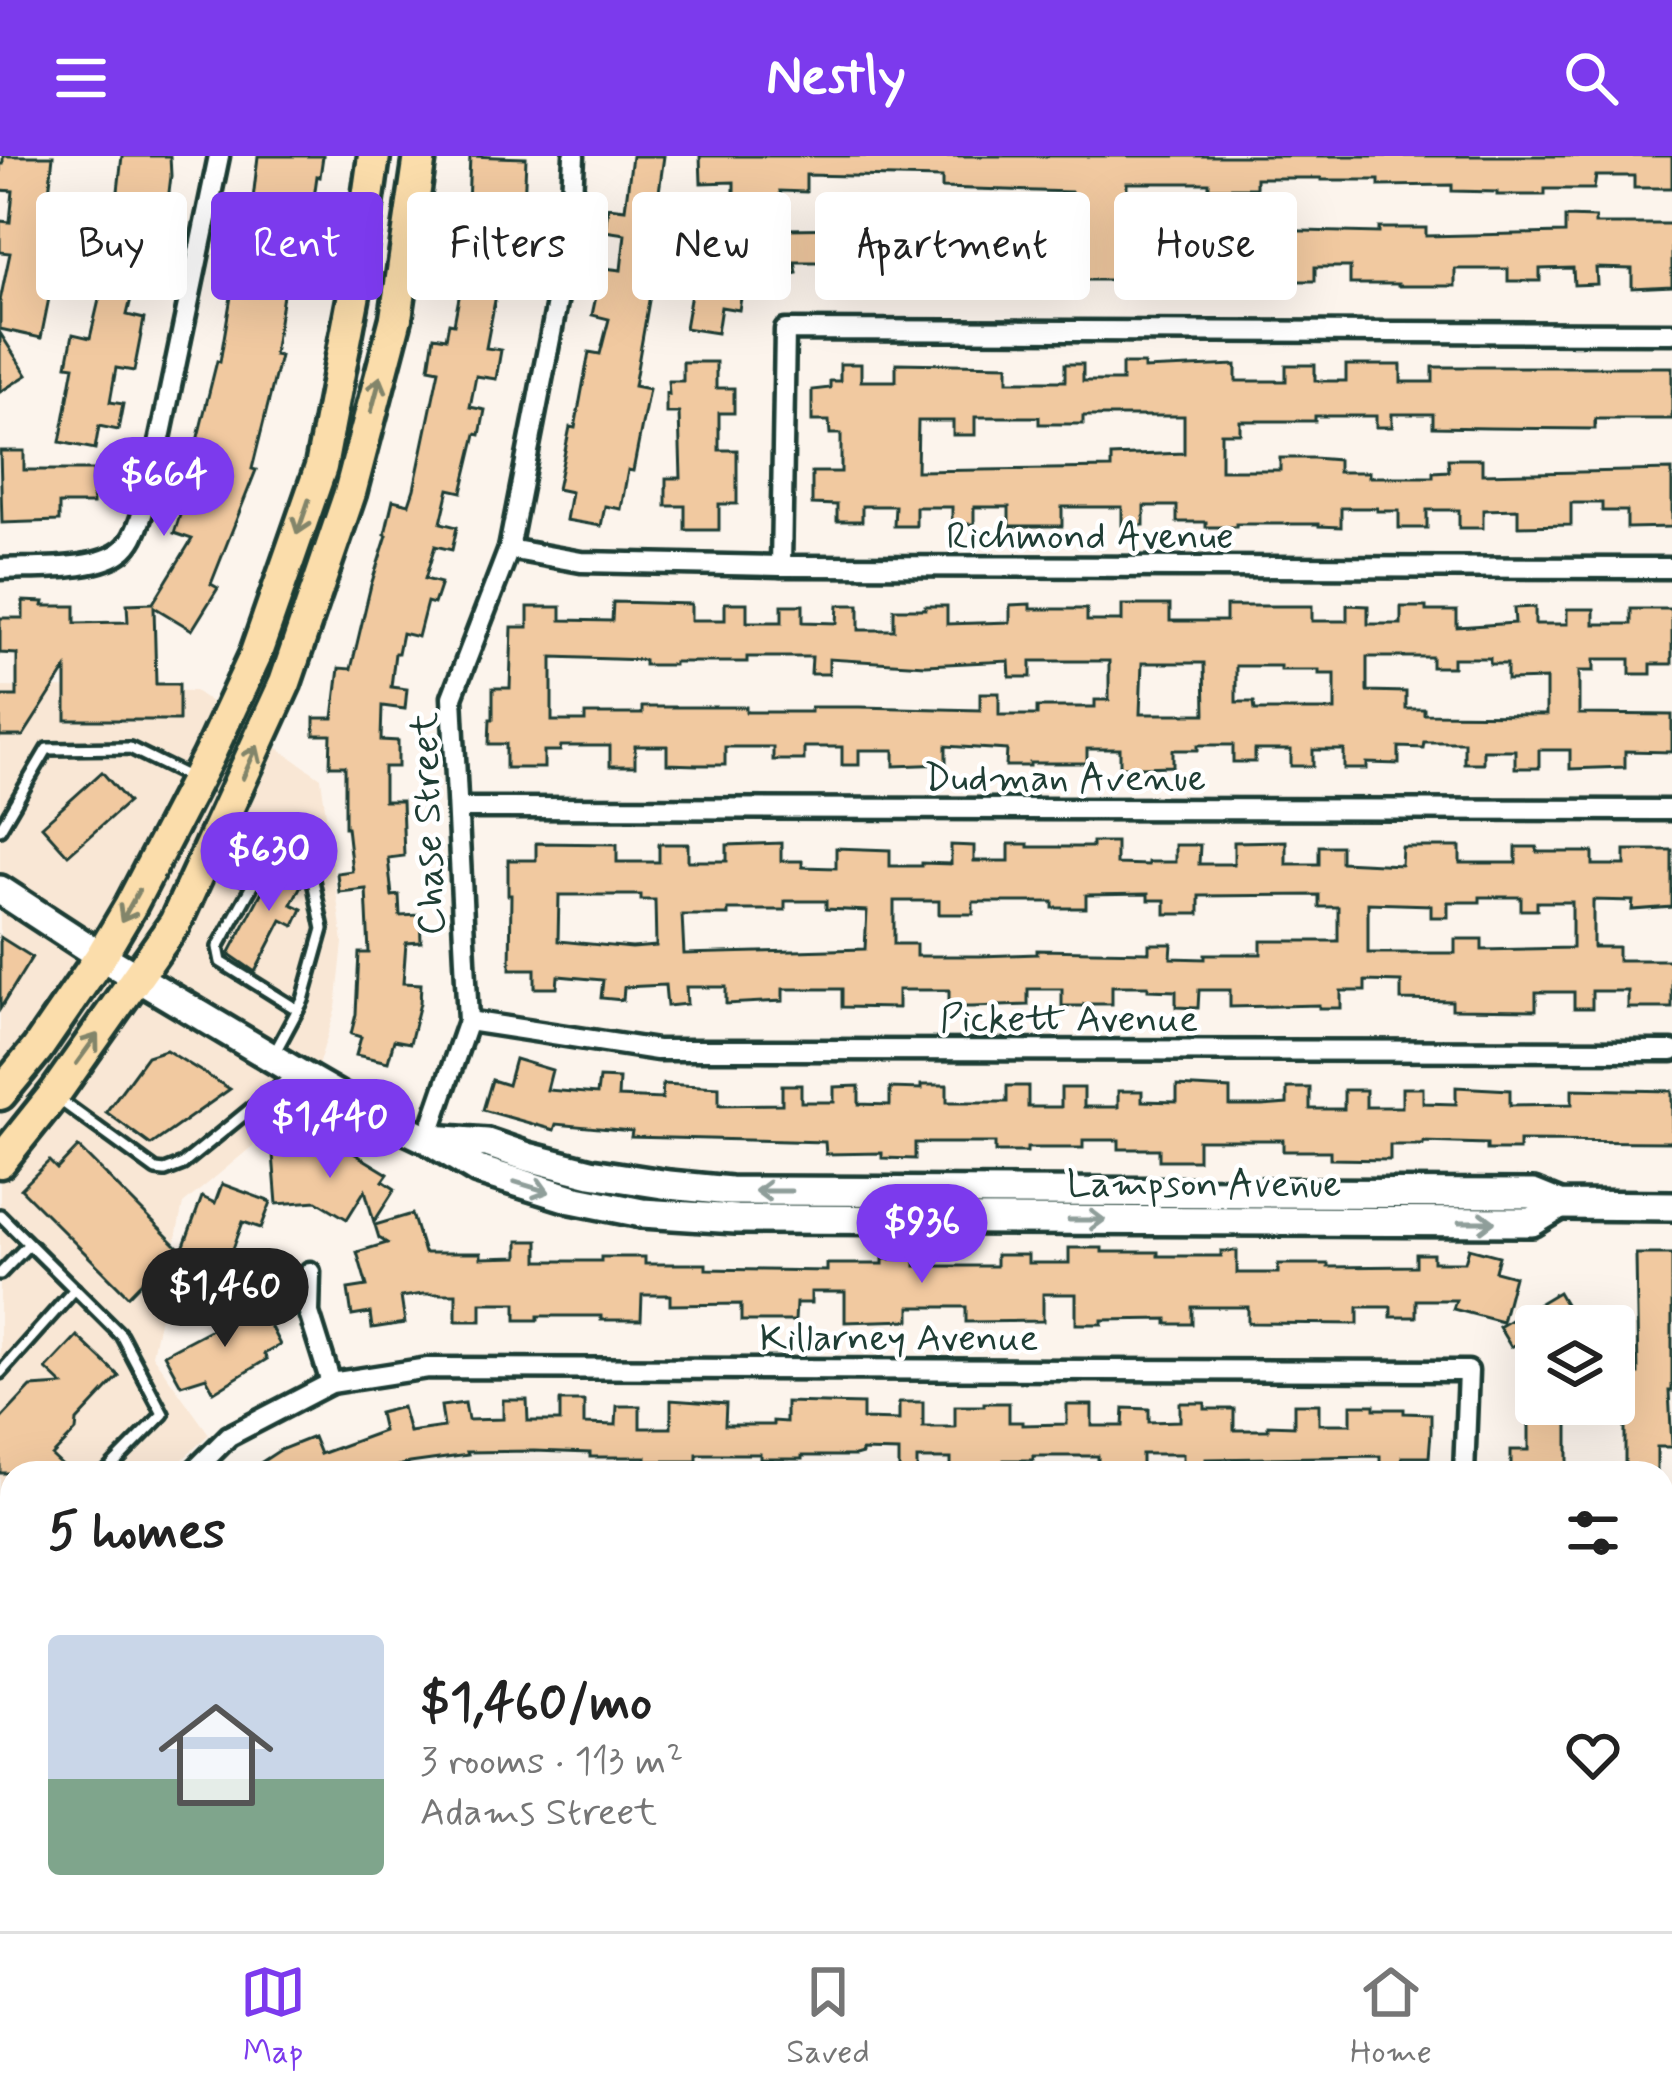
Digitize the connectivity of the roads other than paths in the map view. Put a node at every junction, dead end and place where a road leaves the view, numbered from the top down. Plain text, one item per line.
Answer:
1 (219, 156) edge
2 (374, 156) edge
3 (420, 156) edge
4 (574, 156) edge
5 (1672, 333) edge
6 (509, 549) junction
7 (781, 566) junction
8 (1672, 568) edge
9 (0, 569) edge
10 (196, 780) junction
11 (458, 808) junction
12 (1672, 810) edge
13 (0, 829) edge
14 (206, 857) junction
15 (254, 884) junction
16 (0, 890) edge
17 (101, 956) junction
18 (139, 978) junction
19 (298, 1010) junction
20 (468, 1021) junction
21 (1672, 1051) edge
22 (284, 1065) junction
23 (0, 1094) edge
24 (53, 1095) junction
25 (427, 1138) junction
26 (0, 1162) edge
27 (1672, 1207) edge
28 (0, 1215) edge
29 (28, 1244) junction
30 (310, 1272) dead end
31 (0, 1274) edge
32 (75, 1289) junction
33 (0, 1372) edge
34 (331, 1383) junction
35 (117, 1461) edge
36 (204, 1461) edge
37 (1464, 1461) edge

1 - 9 street
2 -> 10 main road
14 -> 3 main road
4 - 6 street, Chase Street
5 - 7 street
6 - 7 street, Richmond Avenue
6 - 11 street, Chase Street
7 - 8 street, Richmond Avenue
10 - 13 lane
10 -> 17 main road
11 - 12 street, Dudman Avenue
11 - 20 street, Chase Street
14 - 15 lane
14 - 18 main road
15 - 19 lane
15 - 19 lane
16 - 17 main road, Lampson Avenue
17 - 18 main road, Lampson Avenue
17 - 23 main road
18 - 22 main road, Lampson Avenue
24 -> 18 main road
19 - 22 lane
20 - 21 street, Pickett Avenue
20 - 25 street, Chase Street
22 - 24 lane
22 - 25 main road, Lampson Avenue
24 - 26 main road
25 - 27 main road, Lampson Avenue
28 - 29 lane
29 - 31 lane
29 - 32 lane
30 - 34 street
32 - 33 lane
32 - 35 lane
34 - 36 street, Killarney Avenue
34 - 37 street, Killarney Avenue

